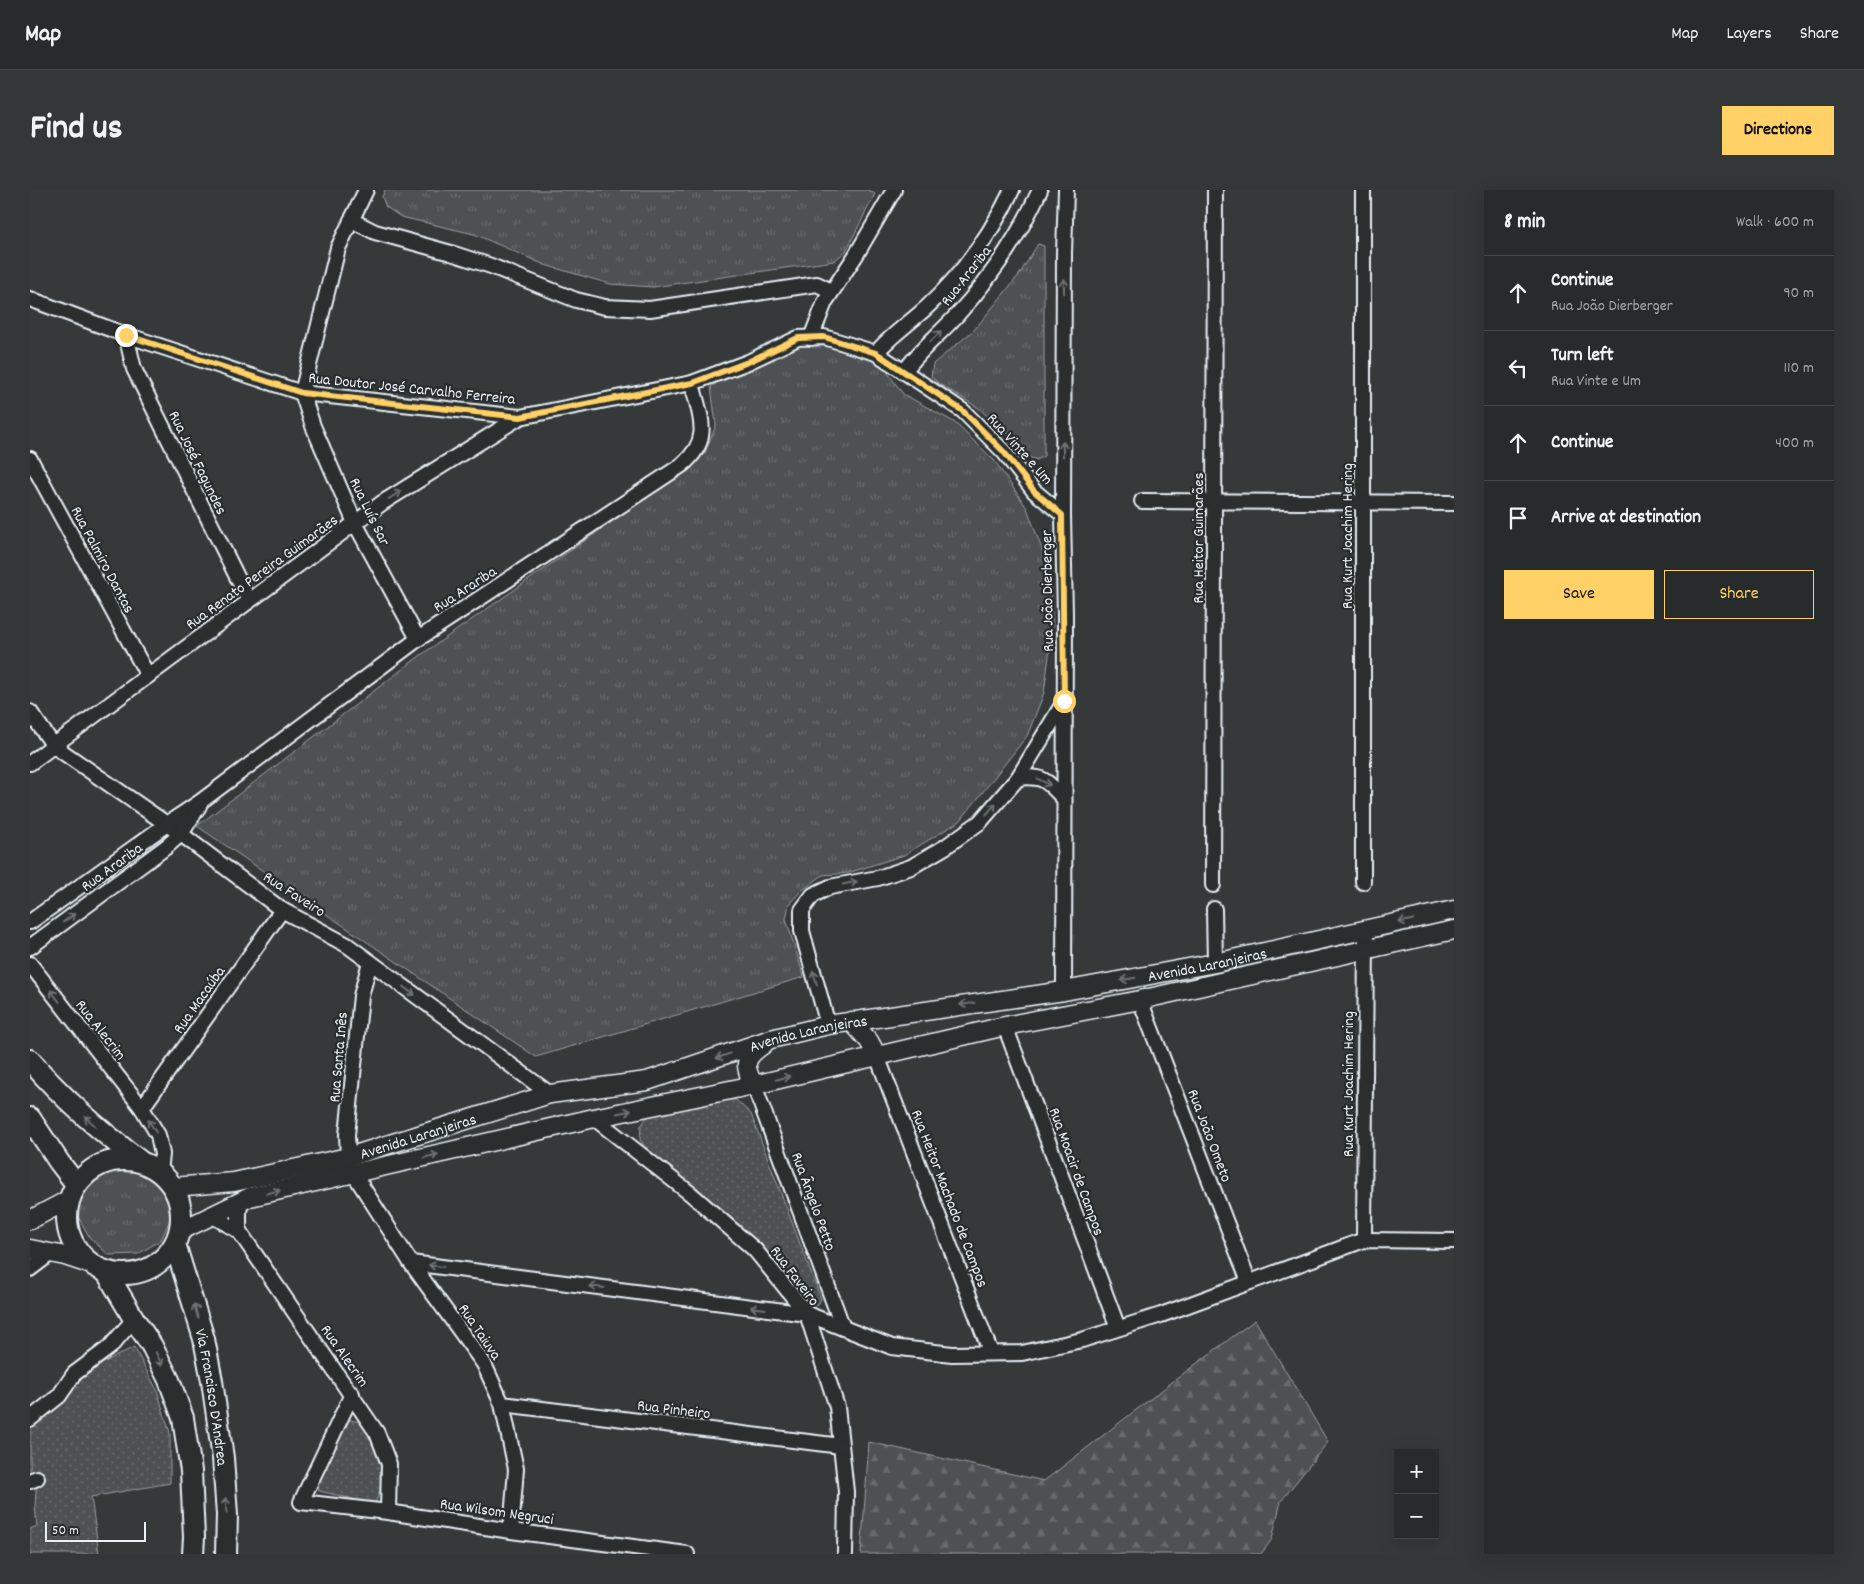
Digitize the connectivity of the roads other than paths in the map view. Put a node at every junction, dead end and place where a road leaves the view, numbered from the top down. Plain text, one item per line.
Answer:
1 (366, 190) edge
2 (894, 190) edge
3 (1012, 190) edge
4 (1040, 190) edge
5 (1066, 190) edge
6 (1216, 190) edge
7 (1363, 190) edge
8 (351, 220) junction
9 (831, 291) junction
10 (30, 300) edge
11 (126, 335) junction
12 (811, 338) junction
13 (876, 353) junction
14 (904, 372) junction
15 (692, 383) junction
16 (302, 393) junction
17 (520, 417) junction
18 (30, 459) edge
19 (1142, 501) dead end
20 (1214, 501) junction
21 (1363, 502) junction
22 (1454, 503) edge
23 (1062, 515) junction
24 (355, 523) junction
25 (249, 601) junction
26 (418, 640) junction
27 (148, 676) junction
28 (1064, 701) junction
29 (30, 712) edge
30 (54, 746) junction
31 (30, 763) edge
32 (1018, 778) junction
33 (1064, 799) junction
34 (200, 802) junction
35 (167, 824) junction
36 (181, 834) junction
37 (1363, 882) dead end
38 (1213, 885) dead end
39 (1214, 909) dead end
40 (282, 910) junction
41 (1454, 910) edge
42 (30, 922) edge
43 (1366, 929) junction
44 (1454, 930) edge
45 (30, 947) edge
46 (1365, 949) junction
47 (370, 962) junction
48 (1215, 963) junction
49 (30, 964) edge
50 (1064, 991) junction
51 (1140, 1000) junction
52 (851, 1020) junction
53 (828, 1025) junction
54 (1005, 1026) junction
55 (771, 1039) junction
56 (877, 1056) junction
57 (30, 1060) edge
58 (754, 1085) junction
59 (550, 1094) junction
60 (142, 1108) junction
61 (30, 1118) edge
62 (594, 1118) junction
63 (348, 1157) junction
64 (142, 1162) junction
65 (354, 1174) junction
66 (166, 1180) junction
67 (72, 1192) junction
68 (241, 1201) junction
69 (211, 1215) junction
70 (30, 1220) edge
71 (239, 1231) junction
72 (178, 1237) junction
73 (1364, 1240) junction
74 (1454, 1241) edge
75 (30, 1249) edge
76 (51, 1253) junction
77 (411, 1263) junction
78 (89, 1264) junction
79 (30, 1269) edge
80 (107, 1272) junction
81 (1249, 1282) junction
82 (807, 1314) junction
83 (134, 1319) junction
84 (843, 1328) junction
85 (1118, 1328) junction
86 (991, 1353) junction
87 (352, 1394) junction
88 (502, 1404) junction
89 (30, 1419) edge
90 (842, 1446) junction
91 (388, 1512) junction
92 (511, 1531) junction
93 (193, 1554) edge
94 (226, 1554) edge
95 (687, 1554) edge
96 (845, 1554) edge

1 - 8 street
2 - 9 street
3 - 13 street, Rua Arariba
14 -> 4 street, Rua Arariba
23 -> 5 street, Rua João Dierberger
6 - 20 street, Rua Heitor Guimarães
7 - 21 street, Rua Kurt Joachim Hering
8 - 9 street
8 - 16 street
9 - 12 street
10 - 11 street, Rua Doutor José Carvalho Ferreira
11 - 16 street, Rua Doutor José Carvalho Ferreira
11 - 25 street, Rua José Fagundes
12 - 13 street, Rua Doutor José Carvalho Ferreira
12 - 15 street, Rua Doutor José Carvalho Ferreira
13 - 14 street, Rua Doutor José Carvalho Ferreira
14 - 23 street, Rua Vinte e Um
15 - 17 street, Rua Doutor José Carvalho Ferreira
15 - 26 street, Rua Arariba
16 - 17 street, Rua Doutor José Carvalho Ferreira
16 - 24 street, Rua Luís Sar
24 -> 17 street, Rua Renato Pereira Guimarães
18 - 27 street, Rua Palmiro Dantas
19 - 20 street
20 - 21 street
20 - 38 street, Rua Heitor Guimarães
21 - 22 street
21 - 37 street, Rua Kurt Joachim Hering
23 - 28 street, Rua João Dierberger
24 - 25 street, Rua Renato Pereira Guimarães
24 - 26 street, Rua Luís Sar
25 - 27 street, Rua Renato Pereira Guimarães
26 - 34 street, Rua Arariba
27 - 30 street, Rua Renato Pereira Guimarães
28 - 32 street
28 - 33 street, Rua João Dierberger
29 - 30 street, Rua Faveiro
30 - 31 street, Rua Renato Pereira Guimarães
30 - 35 street, Rua Faveiro
32 -> 33 street
53 -> 32 street
33 - 50 street, Rua João Dierberger
34 - 35 street, Rua Arariba
34 - 36 street, Rua Arariba
35 - 36 street, Rua Faveiro
35 - 42 street, Rua Arariba
36 - 40 street, Rua Faveiro
45 -> 36 street, Rua Arariba
39 - 48 street
40 - 47 street, Rua Faveiro
40 - 60 street, Rua Macaúba
41 -> 43 main road, Avenida Laranjeiras
43 - 46 street, Rua Kurt Joachim Hering
43 - 48 main road, Avenida Laranjeiras
44 - 46 main road, Avenida Laranjeiras
46 - 51 main road, Avenida Laranjeiras
46 - 73 street, Rua Kurt Joachim Hering
47 -> 59 street, Rua Faveiro
47 - 63 street, Rua Santa Inês
48 -> 50 main road, Avenida Laranjeiras
60 -> 49 street, Rua Alecrim
50 -> 52 main road, Avenida Laranjeiras
51 - 54 main road, Avenida Laranjeiras
51 - 81 street, Rua João Ometo
52 - 53 main road, Avenida Laranjeiras
52 - 56 main road
53 - 55 main road, Avenida Laranjeiras
54 - 56 main road, Avenida Laranjeiras
54 - 85 street, Rua Moacir de Campos
55 - 58 main road
55 -> 59 main road, Avenida Laranjeiras
58 -> 56 main road, Avenida Laranjeiras
56 - 86 street, Rua Heitor Machado de Campos
64 -> 57 highway
62 -> 58 main road, Avenida Laranjeiras
58 - 84 street, Rua Ângelo Petto
59 - 63 main road, Avenida Laranjeiras
66 -> 60 street, Rua Alecrim
61 - 67 highway
65 -> 62 main road, Avenida Laranjeiras
62 - 82 street, Rua Faveiro
63 - 66 main road, Avenida Laranjeiras
64 - 66 highway
64 - 67 highway
68 -> 65 main road, Avenida Laranjeiras
65 - 77 street, Rua Taiuva
66 - 72 highway
67 - 70 main road
67 - 78 highway
68 - 69 main road, Avenida Laranjeiras
68 - 71 street
69 - 71 street, Rua Alecrim
69 - 72 main road, Avenida Laranjeiras
71 - 87 street, Rua Alecrim
72 - 80 highway
94 -> 72 highway, Via Francisco D'Andrea
73 - 74 street
73 - 81 street
75 - 76 main road
76 - 78 main road
76 - 79 street
82 -> 77 street
77 - 88 street, Rua Taiuva
78 - 80 highway
80 - 83 highway, Via Francisco D'Andrea
81 - 85 street
82 - 84 street
82 - 90 street, Rua Faveiro
83 - 89 street
83 -> 93 highway, Via Francisco D'Andrea
84 - 86 street
85 - 86 street
87 - 91 street, Rua Alecrim
87 - 91 street, Rua Wilsom Negruci
88 - 90 street, Rua Pinheiro
88 - 92 street, Rua Taiuva
90 - 96 street, Rua Faveiro
91 - 92 street, Rua Wilsom Negruci
92 - 95 street, Rua Wilsom Negruci

